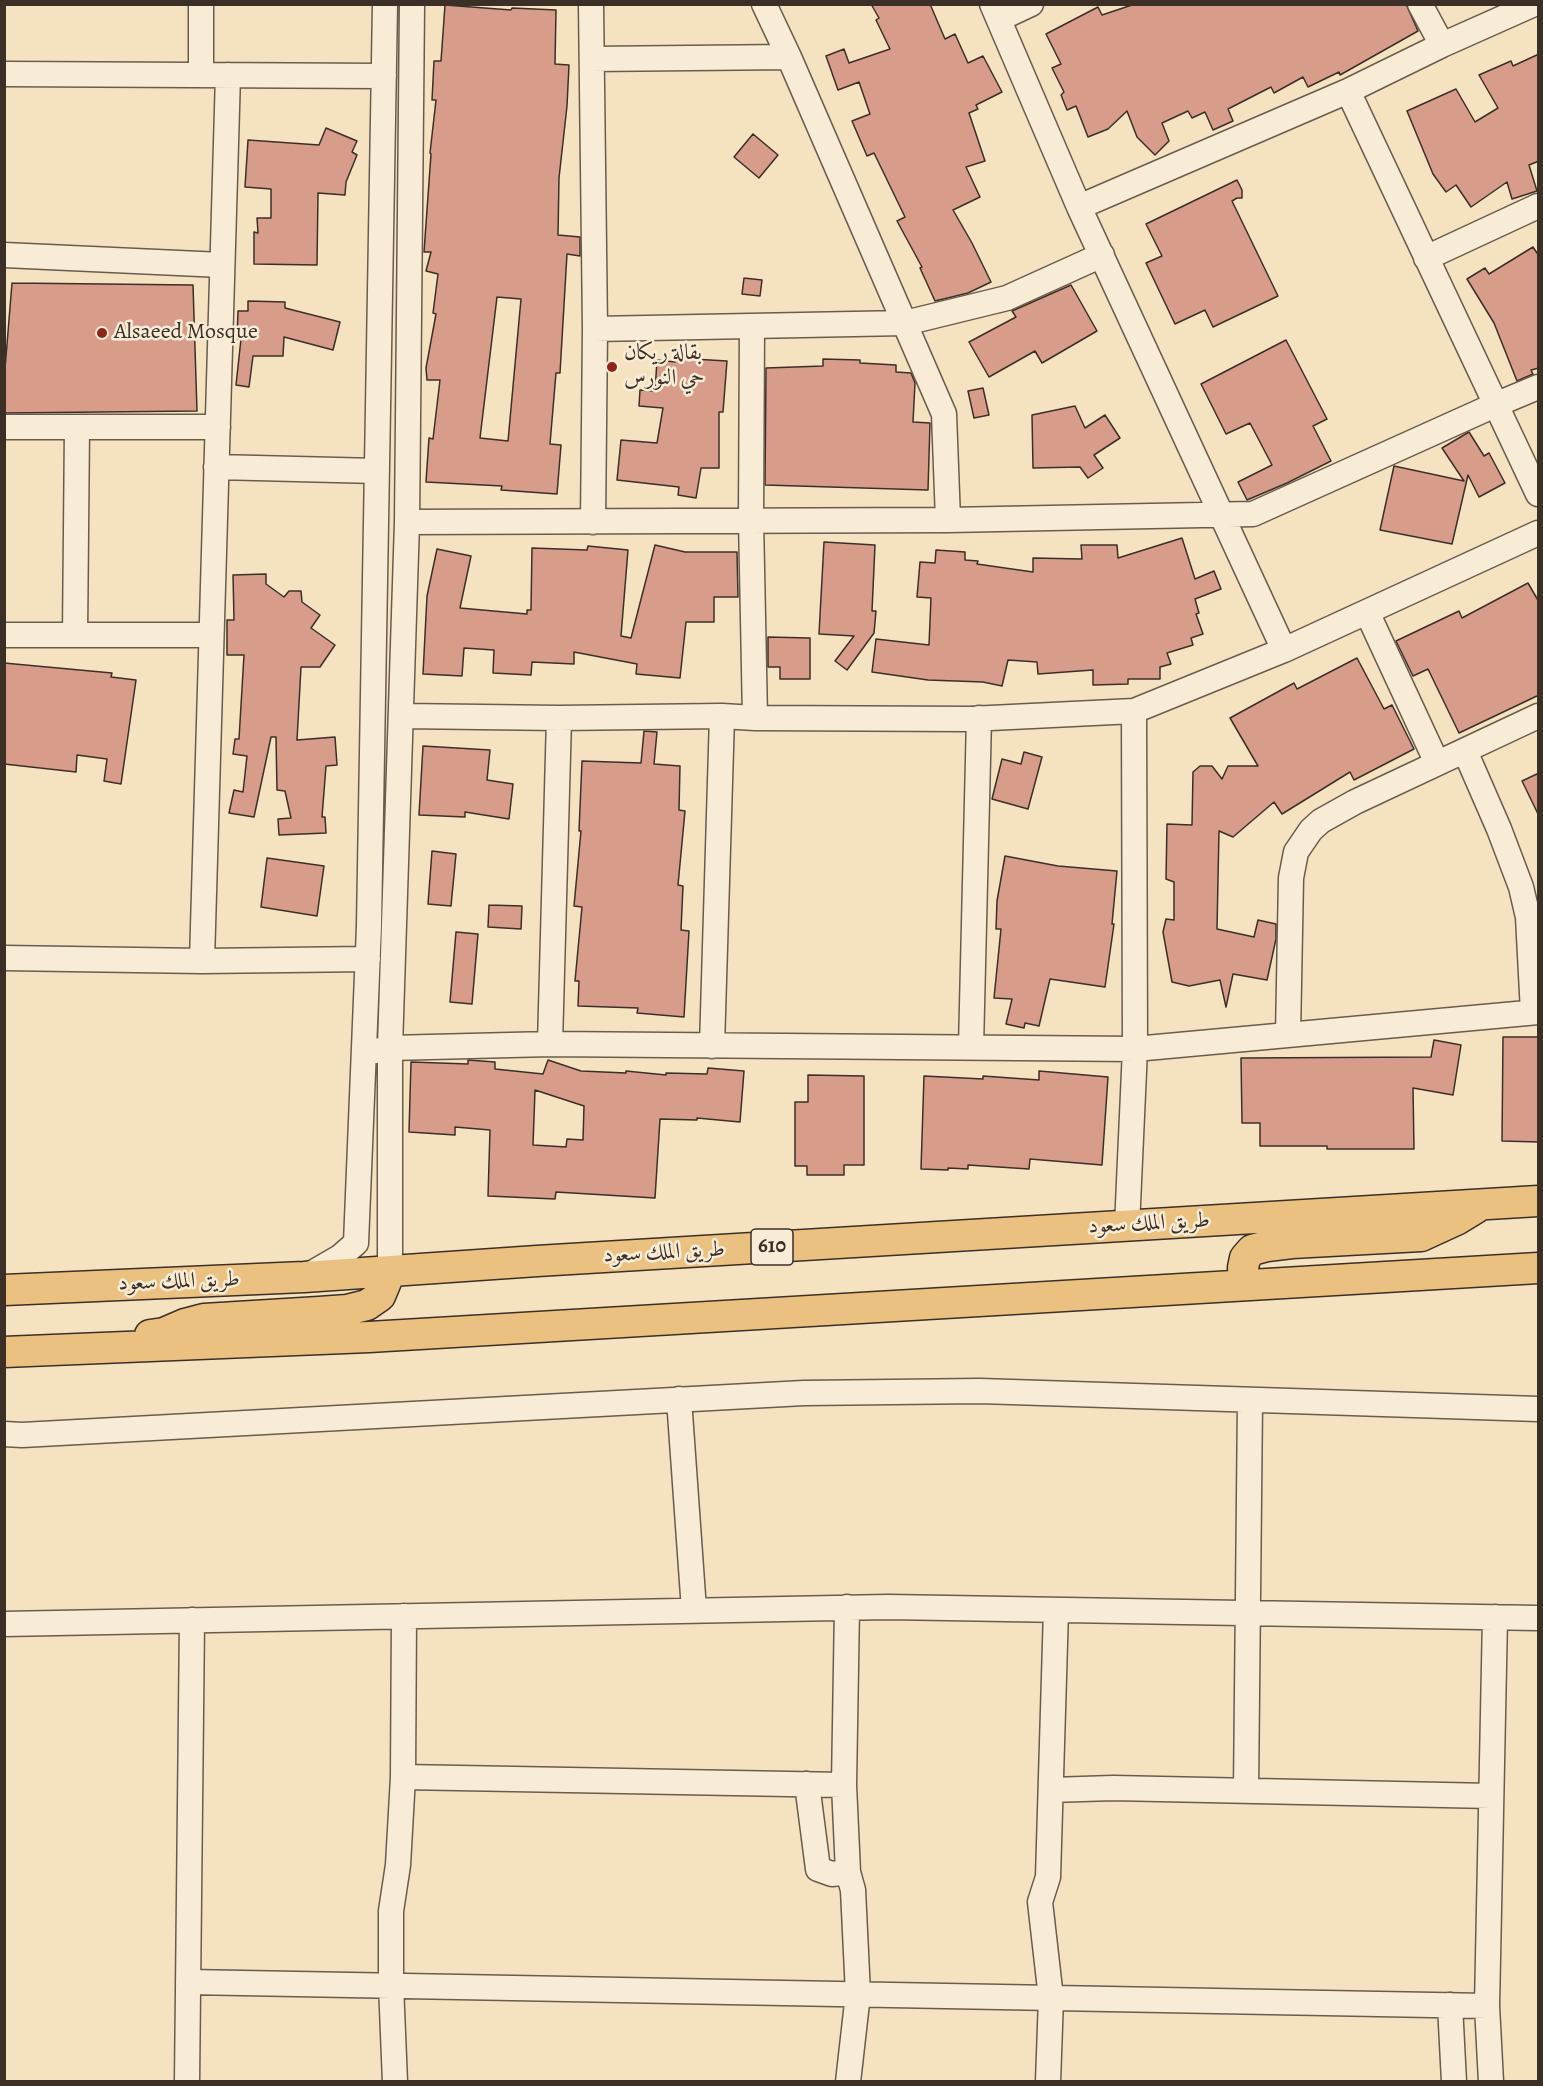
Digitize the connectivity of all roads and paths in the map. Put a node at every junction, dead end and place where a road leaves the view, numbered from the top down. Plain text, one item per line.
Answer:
1 (201, 4) edge
2 (385, 4) edge
3 (412, 4) edge
4 (591, 4) edge
5 (764, 4) edge
6 (1031, 4) edge
7 (1420, 4) edge
8 (1534, 4) edge
9 (996, 12) edge
10 (1442, 45) junction
11 (789, 57) junction
12 (592, 59) junction
13 (4, 74) edge
14 (201, 75) junction
15 (228, 75) junction
16 (384, 76) junction
17 (1348, 91) junction
18 (1539, 206) edge
19 (1079, 207) junction
20 (4, 255) edge
21 (1102, 255) junction
22 (1426, 258) junction
23 (222, 265) junction
24 (905, 323) junction
25 (752, 326) junction
26 (595, 329) junction
27 (1539, 387) edge
28 (1495, 405) junction
29 (4, 427) edge
30 (77, 427) junction
31 (218, 427) junction
32 (216, 467) junction
33 (377, 471) junction
34 (1539, 494) edge
35 (1222, 516) junction
36 (751, 519) junction
37 (948, 520) junction
38 (407, 522) junction
39 (593, 522) junction
40 (1539, 533) edge
41 (1367, 612) junction
42 (4, 634) edge
43 (75, 635) junction
44 (211, 635) junction
45 (1284, 650) junction
46 (1134, 711) junction
47 (402, 716) junction
48 (722, 716) junction
49 (1539, 716) edge
50 (559, 718) junction
51 (756, 718) junction
52 (979, 718) junction
53 (1465, 751) junction
54 (1437, 763) junction
55 (4, 958) edge
56 (368, 959) junction
57 (202, 961) junction
58 (1536, 1012) edge
59 (1288, 1035) junction
60 (550, 1044) junction
61 (712, 1046) junction
62 (971, 1047) junction
63 (390, 1048) junction
64 (1135, 1049) junction
65 (364, 1054) junction
66 (1539, 1201) edge
67 (1481, 1204) junction
68 (1127, 1226) junction
69 (1539, 1268) edge
70 (390, 1272) junction
71 (304, 1277) junction
72 (1250, 1285) junction
73 (4, 1290) edge
74 (52, 1350) junction
75 (4, 1352) edge
76 (679, 1399) junction
77 (1250, 1400) junction
78 (1539, 1409) edge
79 (10, 1436) edge
80 (847, 1607) junction
81 (694, 1610) junction
82 (1056, 1610) junction
83 (1248, 1613) junction
84 (404, 1616) junction
85 (1495, 1617) junction
86 (1539, 1618) edge
87 (192, 1620) junction
88 (4, 1624) edge
89 (403, 1777) junction
90 (807, 1784) junction
91 (844, 1785) junction
92 (1051, 1790) junction
93 (1246, 1791) junction
94 (1491, 1796) junction
95 (848, 1872) junction
96 (188, 1982) junction
97 (391, 1985) junction
98 (858, 1994) junction
99 (1051, 1998) junction
100 (1450, 2005) junction
101 (1487, 2006) junction
102 (187, 2082) edge
103 (395, 2082) edge
104 (848, 2082) edge
105 (1048, 2082) edge
106 (1454, 2082) edge
107 (1491, 2082) edge

1 - 14 street
2 - 16 street
3 - 38 street
4 - 12 street
5 - 11 street
6 - 9 street
7 - 10 street
8 - 10 street
9 - 19 street
10 - 17 street
11 - 12 street
11 - 24 street
12 - 26 street
13 - 14 street
14 - 15 street
15 - 16 street
15 - 23 street
16 - 33 street
17 - 19 street
17 - 22 street
18 - 22 street
19 - 21 street
20 - 23 street
21 - 24 street
21 - 35 street
22 - 28 street
23 - 31 street
24 - 25 street
24 - 37 street
25 - 26 street
25 - 36 street
26 - 39 street
27 - 28 street
28 - 34 street
28 - 35 street
29 - 30 street
30 - 31 street
30 - 43 street
31 - 32 street
32 - 33 street
32 - 44 street
33 - 56 street
35 - 37 street
35 - 45 street
36 - 37 street
36 - 39 street
36 - 51 street
38 - 39 street
38 - 47 street
40 - 41 street
41 - 45 street
41 - 54 street
42 - 43 street
43 - 44 street
44 - 57 street
45 - 46 street
46 - 52 street
46 - 64 street
47 - 50 street
47 - 63 street
48 - 50 street
48 - 51 street
48 - 61 street
49 - 53 street
50 - 60 street
51 - 52 street
52 - 62 street
53 - 54 street
53 - 58 street
54 - 59 street
55 - 57 street
56 - 57 street
56 - 65 street
58 - 59 street
59 - 64 street
60 - 61 street
60 - 63 street
61 - 62 street
62 - 64 street
63 - 65 street
63 - 70 street
64 - 68 street
65 - 71 street
66 - 67 main road, طريق الملك سعود / 610
67 - 68 main road, طريق الملك سعود / 610
67 - 72 main road
68 - 70 main road, طريق الملك سعود / 610
69 - 72 main road
70 - 71 main road, طريق الملك سعود / 610
70 - 74 main road
71 - 73 main road, طريق الملك سعود / 610
72 - 74 main road
74 - 75 main road
76 - 77 street
76 - 79 street
76 - 81 street
77 - 78 street
77 - 83 street
80 - 81 street
80 - 82 street
80 - 91 street
81 - 84 street
82 - 83 street
82 - 92 street
83 - 85 street
83 - 93 street
84 - 87 street
84 - 89 street
85 - 86 street
85 - 94 street
87 - 88 street
87 - 96 street
89 - 90 street
89 - 97 street
90 - 91 street
90 - 95 street
91 - 95 street
92 - 93 street
92 - 99 street
93 - 94 street
94 - 101 street
95 - 98 street
96 - 97 street
96 - 102 street
97 - 98 street
97 - 103 street
98 - 99 street
98 - 104 street
99 - 100 street
99 - 105 street
100 - 101 street
100 - 106 street
101 - 107 street

